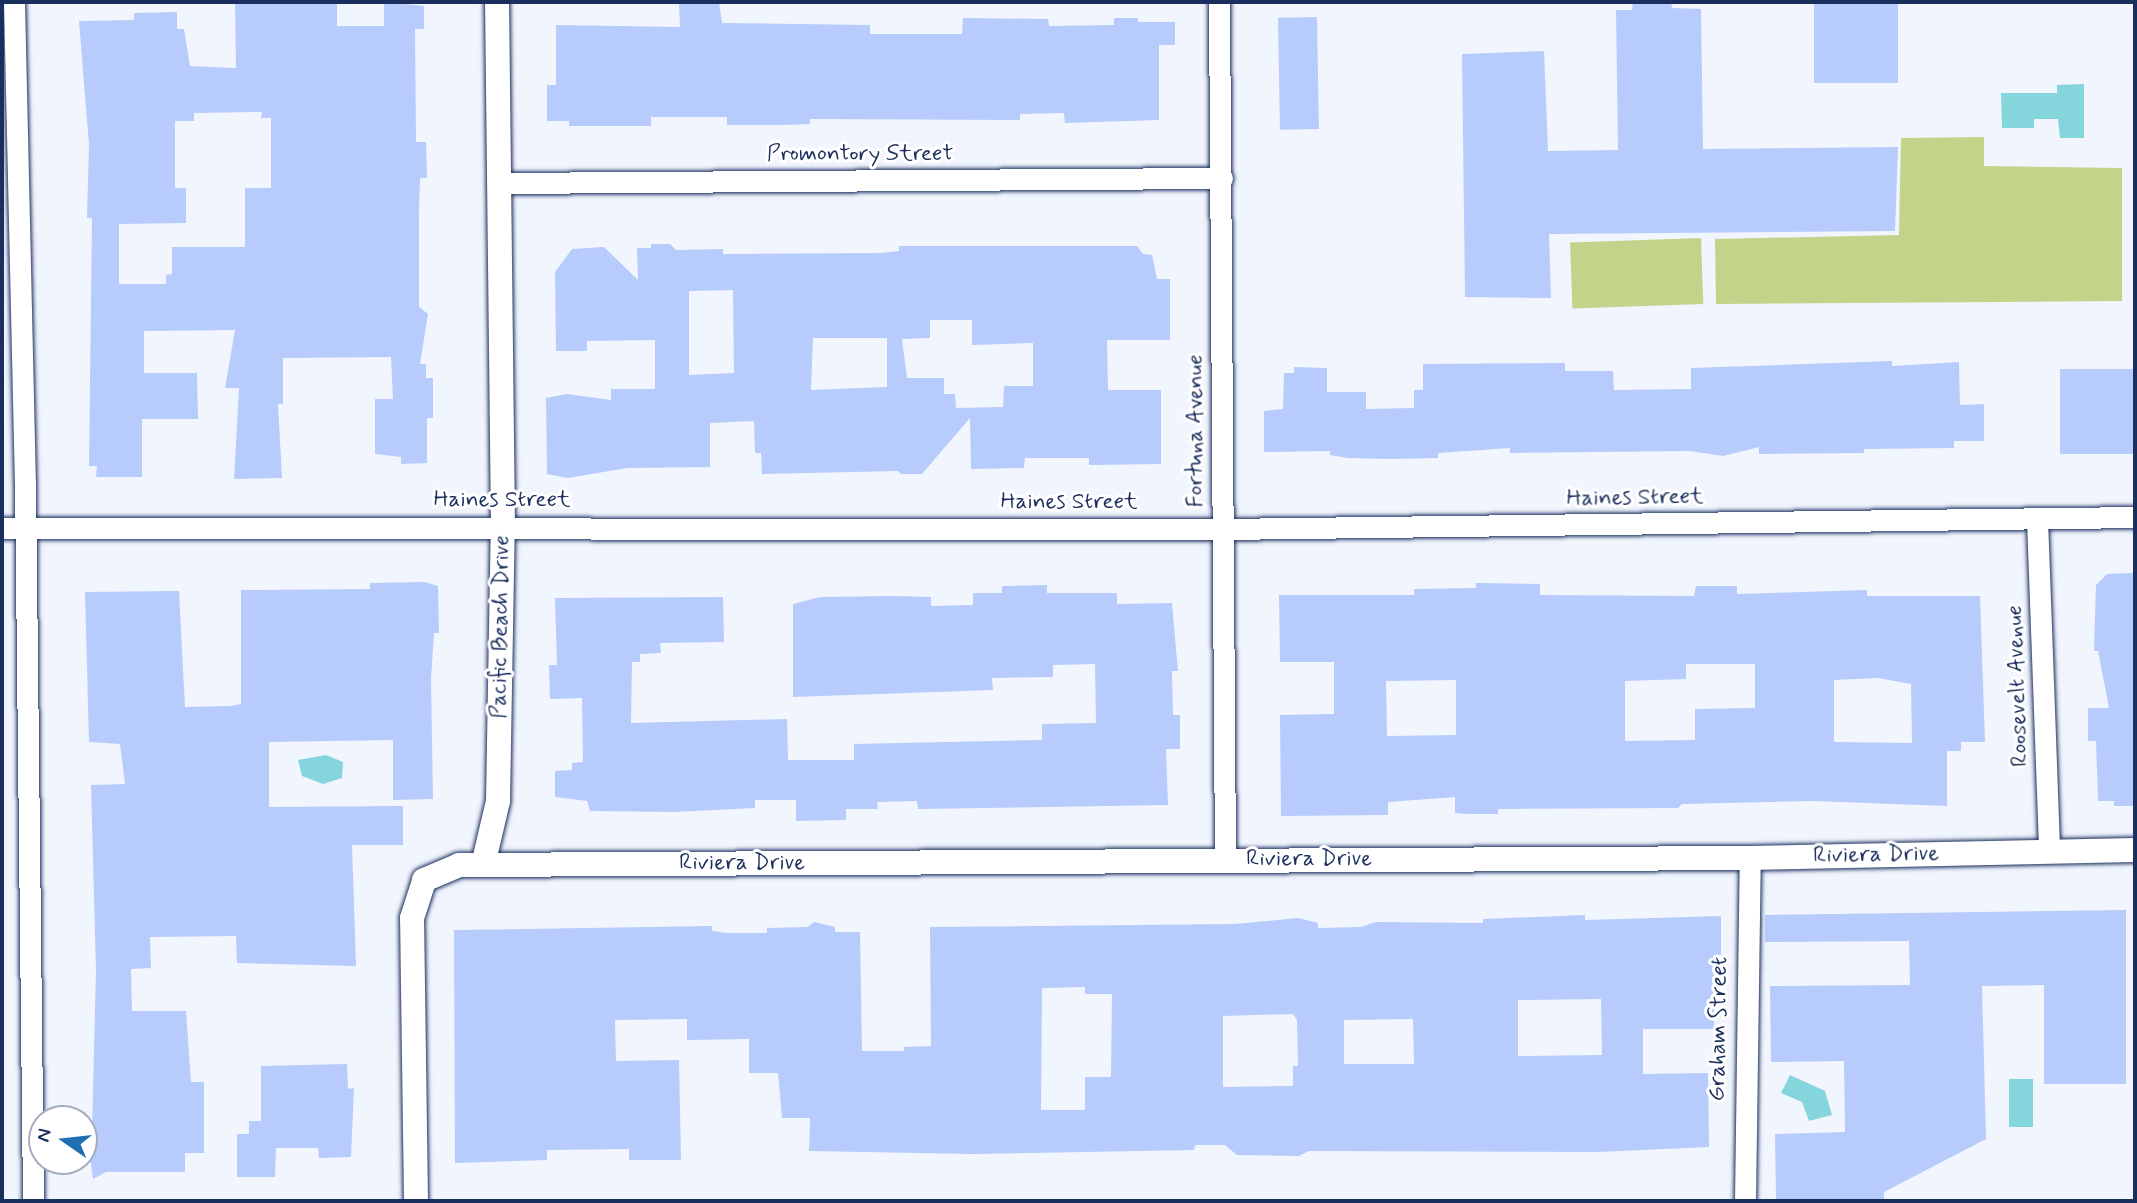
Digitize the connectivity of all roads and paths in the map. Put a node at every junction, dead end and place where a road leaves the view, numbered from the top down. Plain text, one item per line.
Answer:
1 (14, 2) edge
2 (497, 2) edge
3 (1219, 2) edge
4 (1222, 178) junction
5 (499, 183) junction
6 (2135, 517) edge
7 (2037, 519) junction
8 (26, 527) junction
9 (503, 527) junction
10 (2, 528) edge
11 (1223, 529) junction
12 (2135, 850) edge
13 (2049, 851) junction
14 (1750, 858) junction
15 (1225, 859) junction
16 (483, 865) junction
17 (33, 1201) edge
18 (416, 1201) edge
19 (1745, 1201) edge

1 - 8 street
2 - 5 street, Pacific Beach Drive
3 - 4 street, Fortuna Avenue
4 - 5 street, Promontory Street
4 - 11 street, Fortuna Avenue
5 - 9 street, Pacific Beach Drive
6 - 7 street, Haines Street
7 - 11 street, Haines Street
7 - 13 street, Roosevelt Avenue
8 - 9 street, Haines Street
8 - 10 street, Haines Street
8 - 17 street
9 - 11 street, Haines Street
9 - 16 street, Pacific Beach Drive
11 - 15 street, Fortuna Avenue
12 - 13 street, Riviera Drive
13 - 14 street, Riviera Drive
14 - 15 street, Riviera Drive
14 - 19 street, Graham Street
15 - 16 street, Riviera Drive
16 - 18 street

